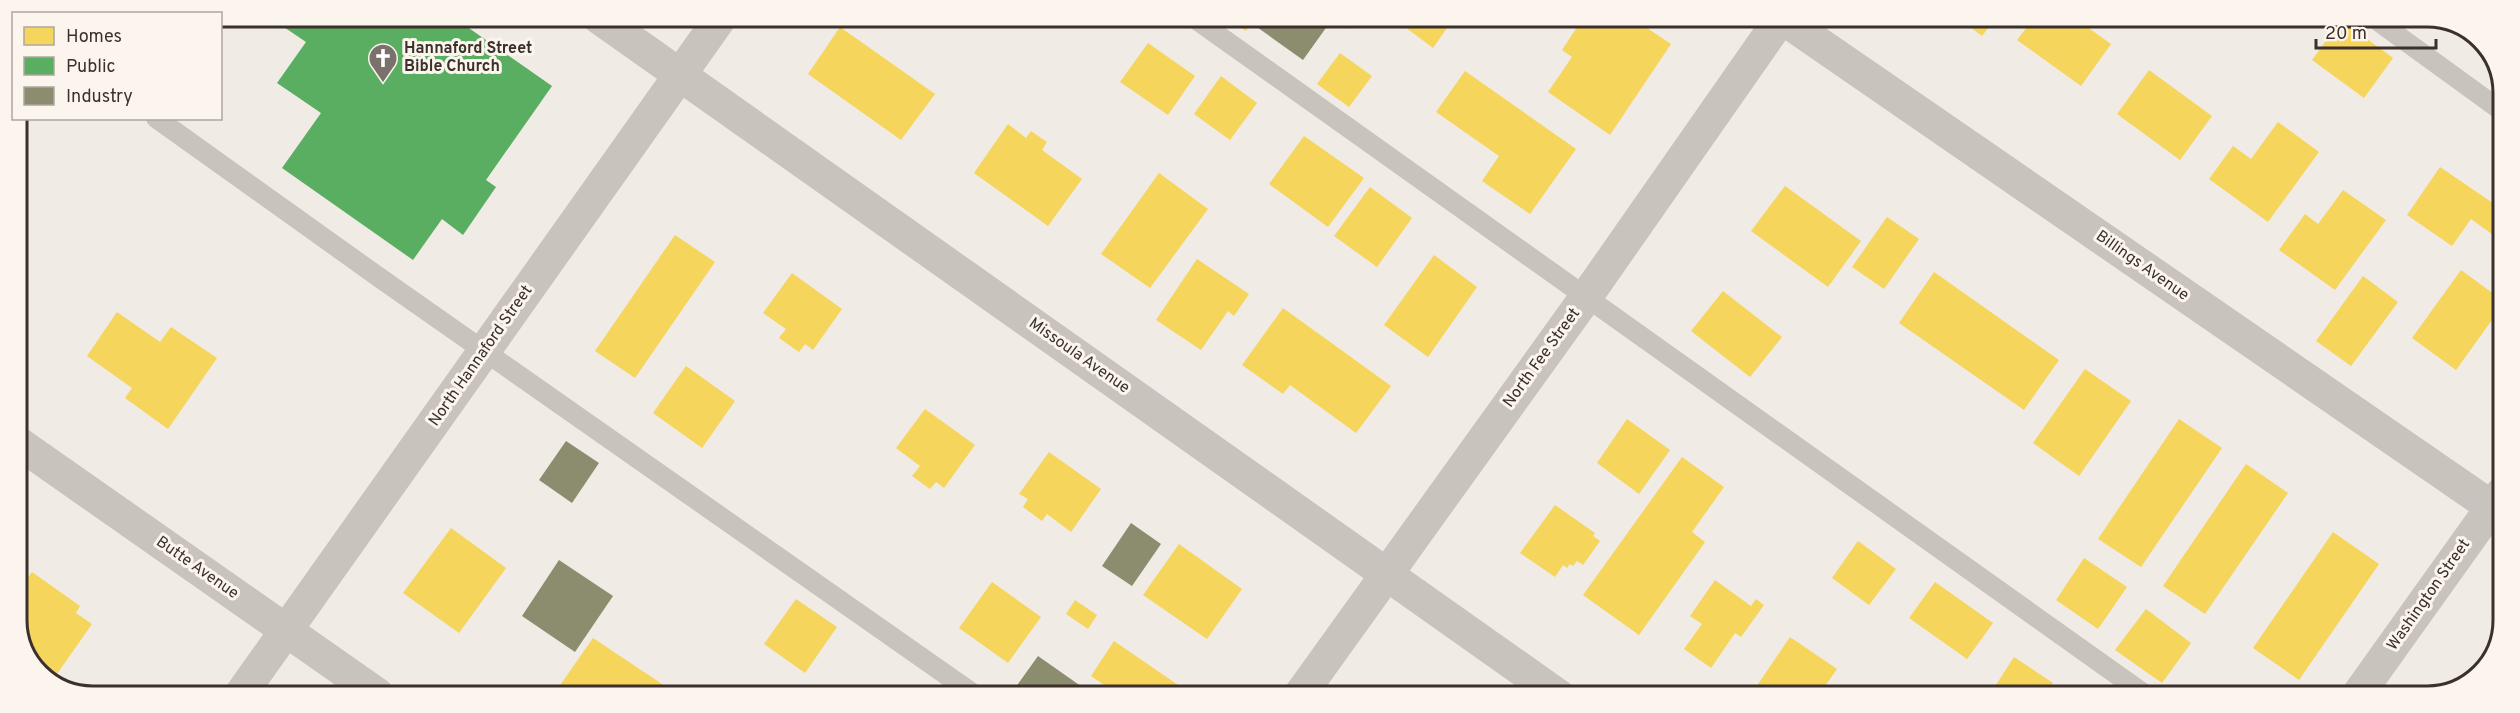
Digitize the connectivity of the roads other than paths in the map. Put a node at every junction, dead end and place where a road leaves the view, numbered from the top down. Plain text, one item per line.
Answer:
1 (612, 27) edge
2 (715, 27) edge
3 (1207, 27) edge
4 (1776, 27) edge
5 (1795, 27) edge
6 (2386, 27) edge
7 (681, 75) junction
8 (2493, 105) edge
9 (159, 120) edge
10 (1586, 297) junction
11 (484, 351) junction
12 (27, 449) edge
13 (2493, 502) edge
14 (2493, 512) edge
15 (1386, 573) junction
16 (286, 630) junction
17 (247, 686) edge
18 (366, 686) edge
19 (962, 686) edge
20 (1306, 686) edge
21 (1545, 686) edge
22 (2133, 686) edge
23 (2364, 686) edge

1 - 7 street, Missoula Avenue
2 - 7 street, North Hannaford Street
3 - 10 lane
4 - 10 street, North Fee Street
5 - 13 street, Billings Avenue
6 - 8 lane
7 - 11 street, North Hannaford Street
7 - 15 street, Missoula Avenue
9 - 11 lane
10 - 15 street, North Fee Street
10 - 22 lane
11 - 16 street, North Hannaford Street
11 - 19 lane
12 - 16 street, Butte Avenue
14 - 23 street, Washington Street
15 - 20 street, North Fee Street
15 - 21 street, Missoula Avenue
16 - 17 street, North Hannaford Street
16 - 18 street, Butte Avenue

